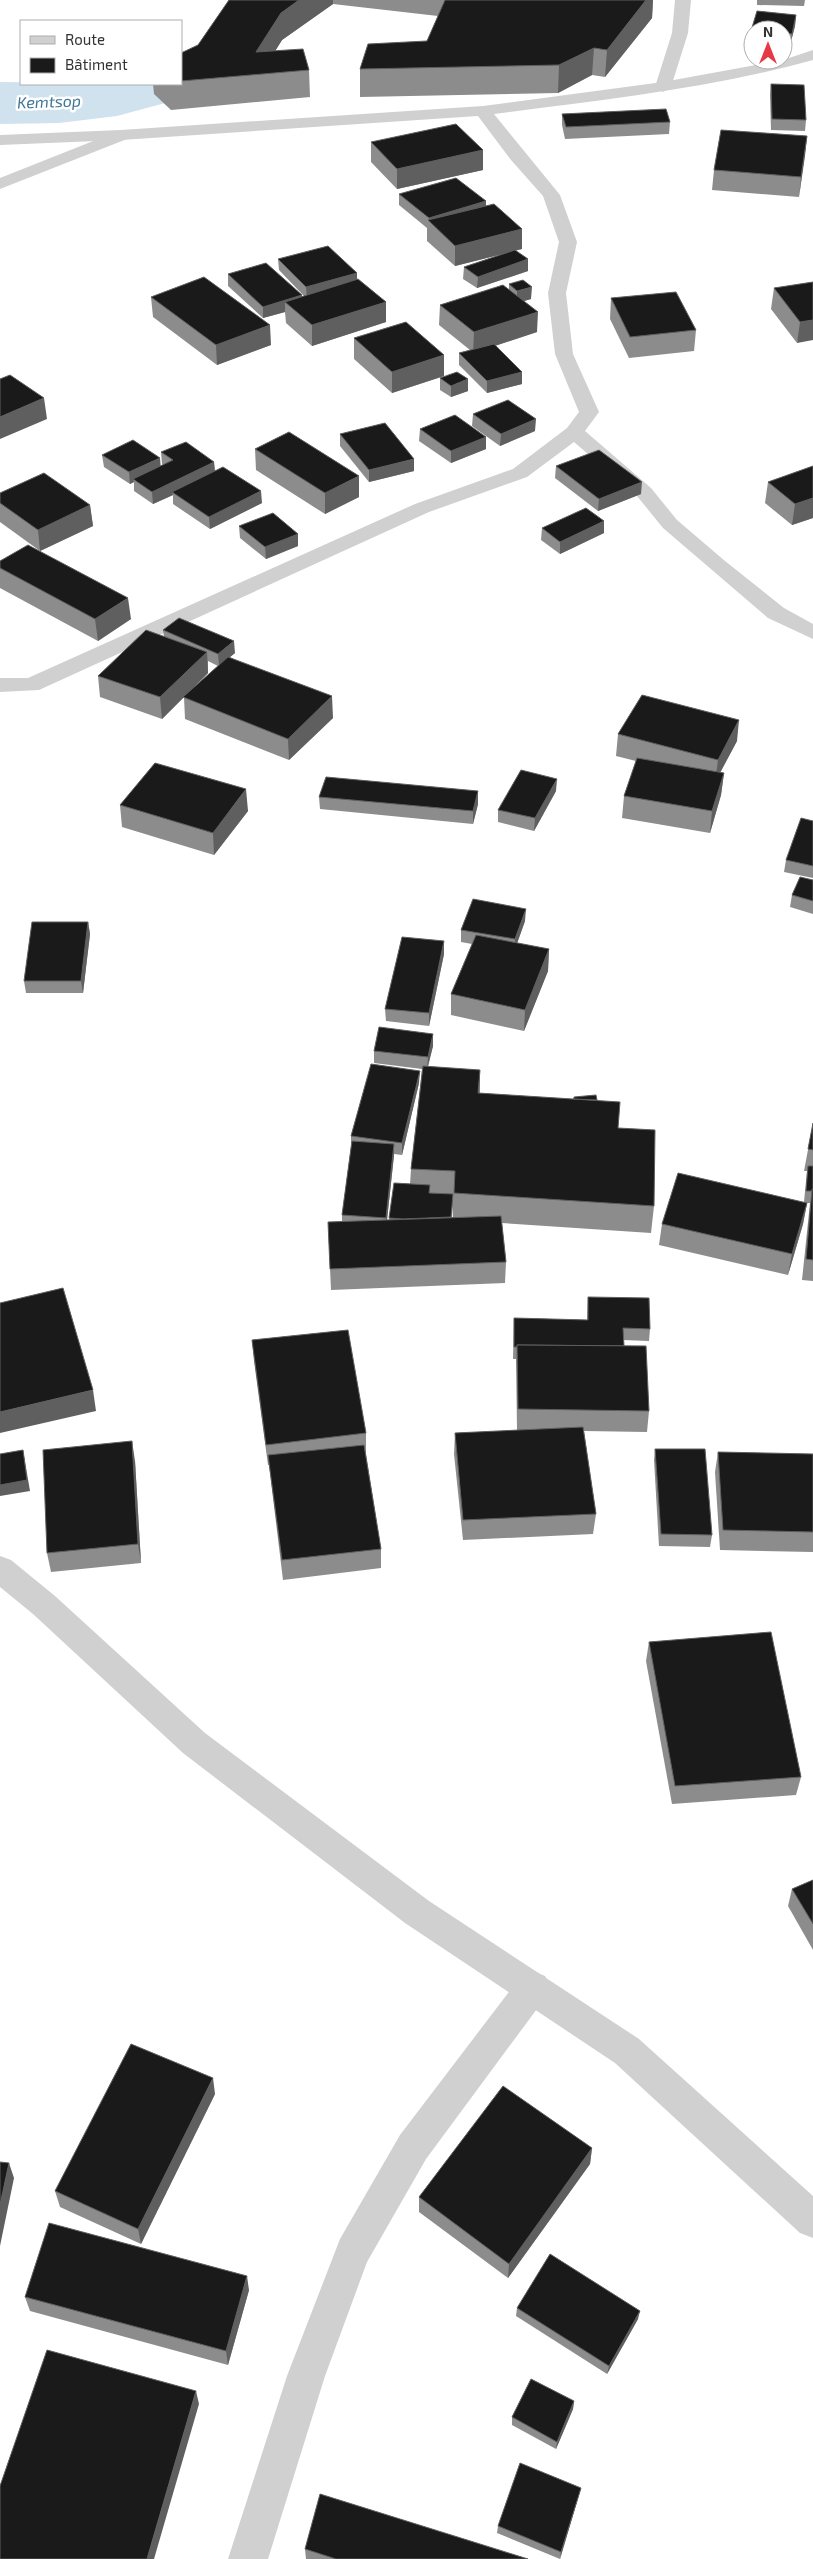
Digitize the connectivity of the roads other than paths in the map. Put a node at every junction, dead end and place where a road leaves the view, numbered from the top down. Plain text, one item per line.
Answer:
1 (683, 0) edge
2 (813, 55) edge
3 (663, 87) junction
4 (483, 111) junction
5 (121, 136) junction
6 (0, 140) edge
7 (0, 184) edge
8 (574, 432) junction
9 (813, 633) edge
10 (0, 685) edge
11 (0, 1569) edge
12 (533, 1988) junction
13 (813, 2220) edge
14 (248, 2559) edge

1 - 3 street
2 - 3 street
3 - 4 street
4 - 5 street
4 - 8 street
5 - 6 street
5 - 7 street
8 - 9 street
8 - 10 street
11 - 12 street
12 - 13 street
12 - 14 street

